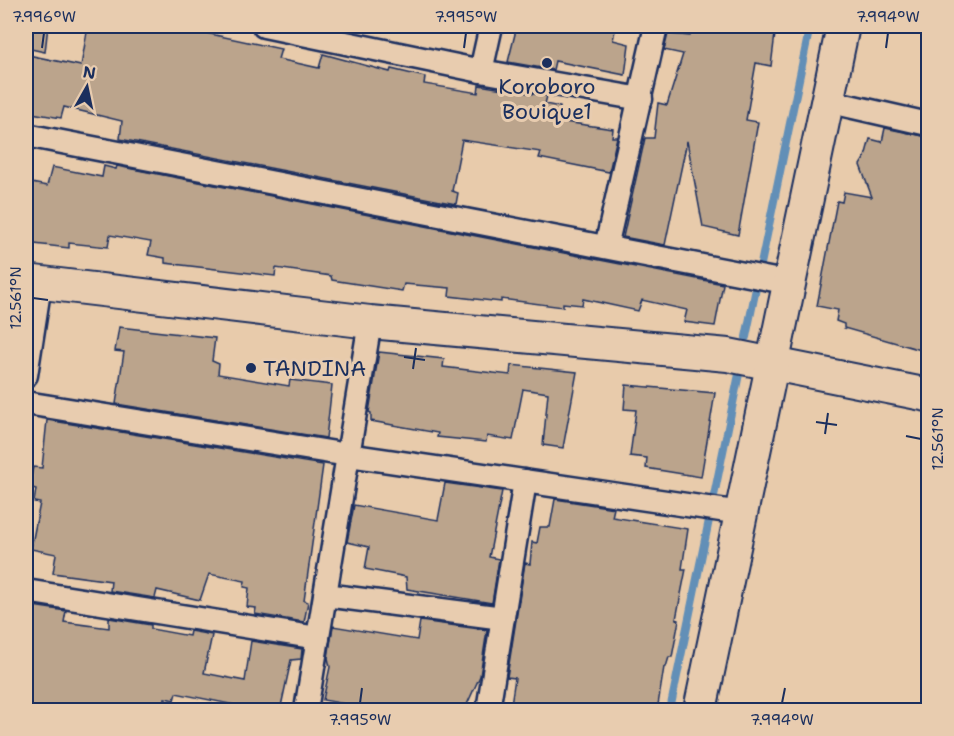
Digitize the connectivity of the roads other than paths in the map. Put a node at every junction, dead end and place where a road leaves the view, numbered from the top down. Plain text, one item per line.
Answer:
1 (264, 26) edge
2 (491, 26) edge
3 (656, 26) edge
4 (843, 26) edge
5 (343, 33) edge
6 (481, 71) junction
7 (640, 99) junction
8 (827, 101) junction
9 (928, 124) edge
10 (26, 135) edge
11 (606, 247) junction
12 (769, 279) junction
13 (33, 283) edge
14 (370, 322) junction
15 (772, 364) junction
16 (26, 375) edge
17 (928, 396) edge
18 (26, 403) edge
19 (348, 455) junction
20 (525, 481) junction
21 (721, 510) junction
22 (26, 591) edge
23 (325, 595) junction
24 (503, 618) junction
25 (318, 638) junction
26 (306, 711) edge
27 (488, 711) edge
28 (700, 711) edge

1 - 5 street
2 - 6 street
3 - 7 street
4 - 8 street
5 - 6 street
6 - 7 street
7 - 11 street
8 - 9 street
8 - 12 street
10 - 11 street
11 - 12 street
12 - 15 street
13 - 14 street
13 - 16 street
14 - 15 street
14 - 19 street
15 - 17 street
15 - 21 street
18 - 19 street
19 - 20 street
19 - 23 street
20 - 21 street
20 - 24 street
21 - 28 street
22 - 25 street
23 - 24 street
23 - 25 street
24 - 27 street
25 - 26 street

